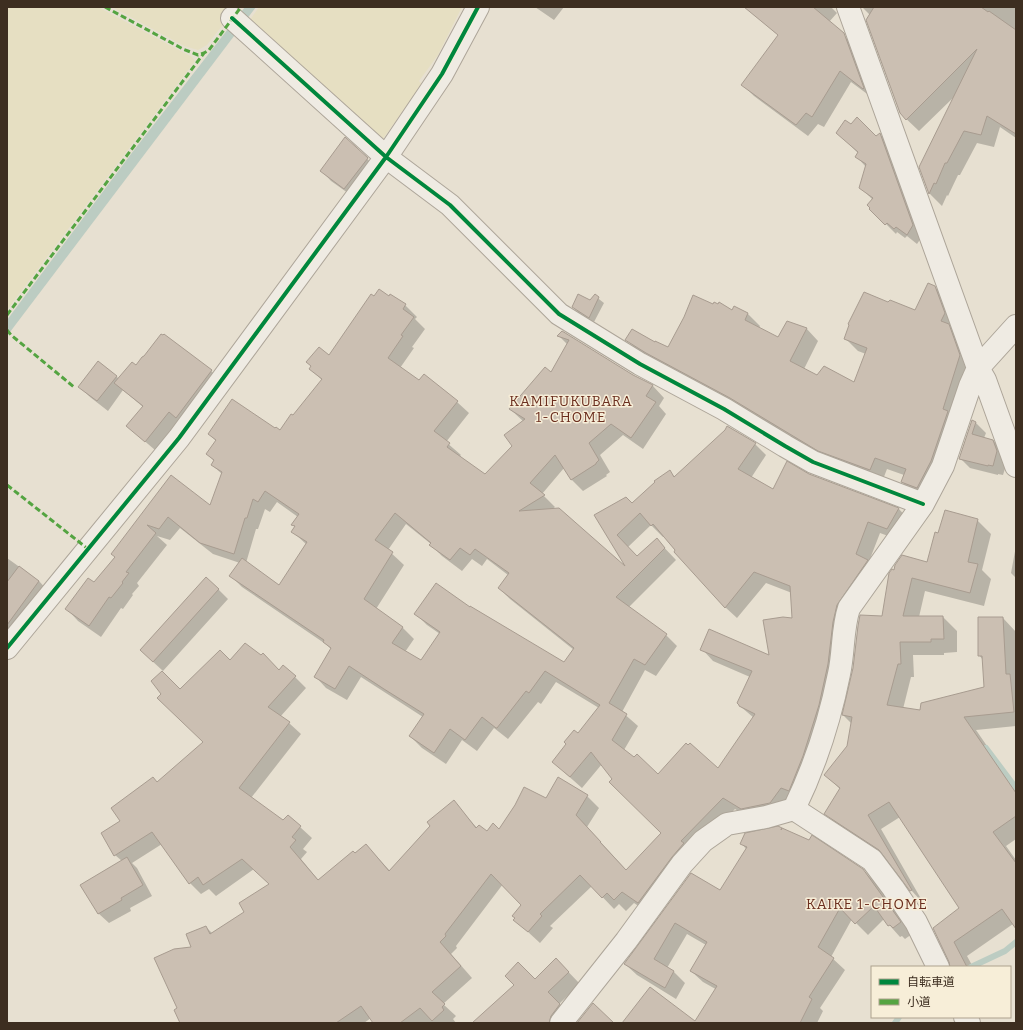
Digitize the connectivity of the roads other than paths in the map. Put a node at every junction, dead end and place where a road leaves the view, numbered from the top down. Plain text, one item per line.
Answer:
1 (478, 7) edge
2 (848, 7) edge
3 (240, 25) dead end
4 (386, 157) junction
5 (1016, 326) edge
6 (978, 368) junction
7 (1016, 466) edge
8 (923, 504) junction
9 (7, 648) edge
10 (794, 809) junction
11 (938, 966) edge
12 (561, 1023) edge

1 - 4 street
2 - 6 street
3 - 4 street
4 - 8 street
4 - 9 street
5 - 6 street
6 - 7 street
6 - 8 street
8 - 10 street
10 - 11 street
10 - 12 street

